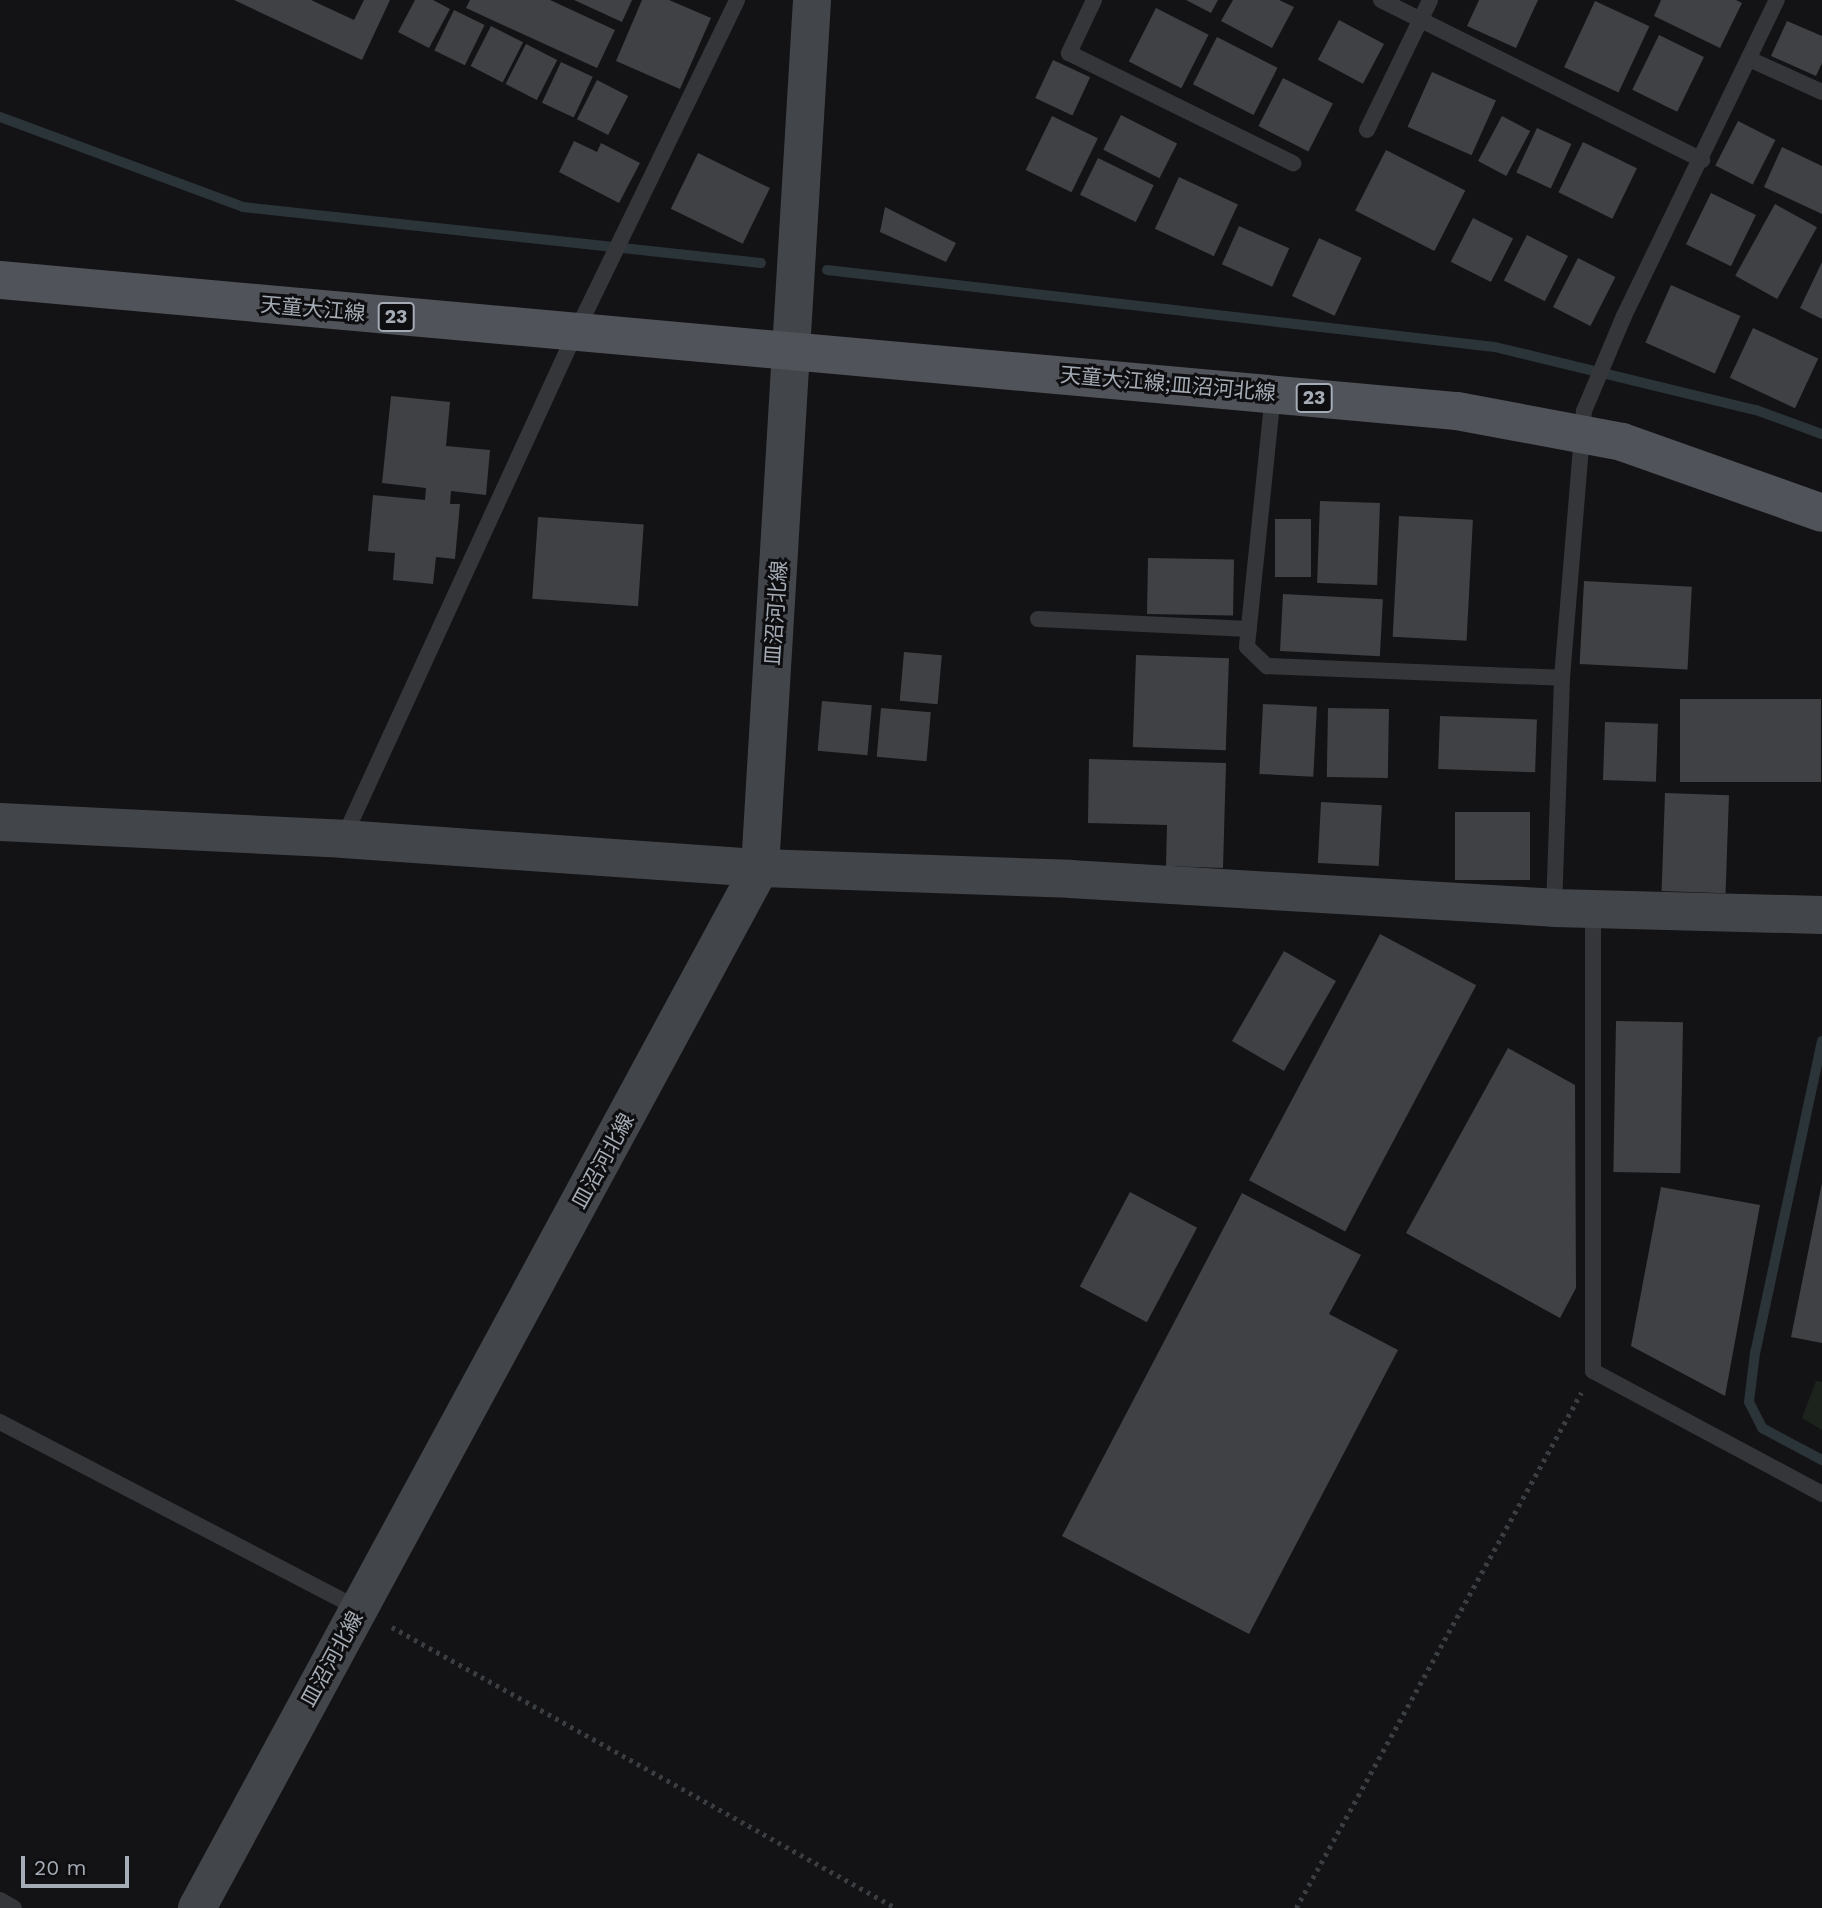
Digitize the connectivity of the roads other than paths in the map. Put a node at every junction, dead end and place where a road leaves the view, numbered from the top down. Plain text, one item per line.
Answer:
1 (737, 0) edge
2 (813, 0) edge
3 (1094, 0) edge
4 (1381, 0) edge
5 (1430, 0) edge
6 (1777, 0) edge
7 (1421, 20) junction
8 (1749, 59) junction
9 (1822, 92) edge
10 (1367, 130) dead end
11 (1702, 160) junction
12 (1293, 163) dead end
13 (0, 280) edge
14 (575, 334) junction
15 (793, 351) junction
16 (1273, 394) junction
17 (1581, 422) junction
18 (1822, 513) edge
19 (1038, 619) dead end
20 (1249, 629) junction
21 (1562, 678) junction
22 (0, 822) edge
23 (343, 839) junction
24 (760, 868) junction
25 (1554, 908) junction
26 (1593, 909) junction
27 (1815, 915) edge
28 (0, 1422) edge
29 (1822, 1494) edge
30 (359, 1609) junction
31 (0, 1900) edge
32 (14, 1908) edge
33 (197, 1908) edge

1 - 14 lane
2 - 15 street, 皿沼河北線
3 - 12 lane
4 - 7 lane
5 - 7 lane
6 - 8 lane
7 - 10 lane
7 - 11 lane
8 - 9 lane
8 - 11 lane
11 - 17 lane
13 - 14 main road, 天童大江線 / 23
14 - 15 main road, 天童大江線 / 23
14 - 23 lane
15 - 16 main road, 天童大江線;皿沼河北線 / 23
15 - 24 street, 皿沼河北線
16 - 17 main road, 天童大江線;皿沼河北線 / 23
16 - 20 lane
17 - 18 main road, 天童大江線;皿沼河北線 / 23
17 - 21 lane
19 - 20 lane
20 - 21 lane
21 - 25 lane
22 - 23 street
23 - 24 street
24 - 25 street
24 - 30 street, 皿沼河北線
25 - 26 street
26 - 27 street
26 - 29 lane
28 - 30 lane
30 - 33 street, 皿沼河北線
31 - 32 lane

